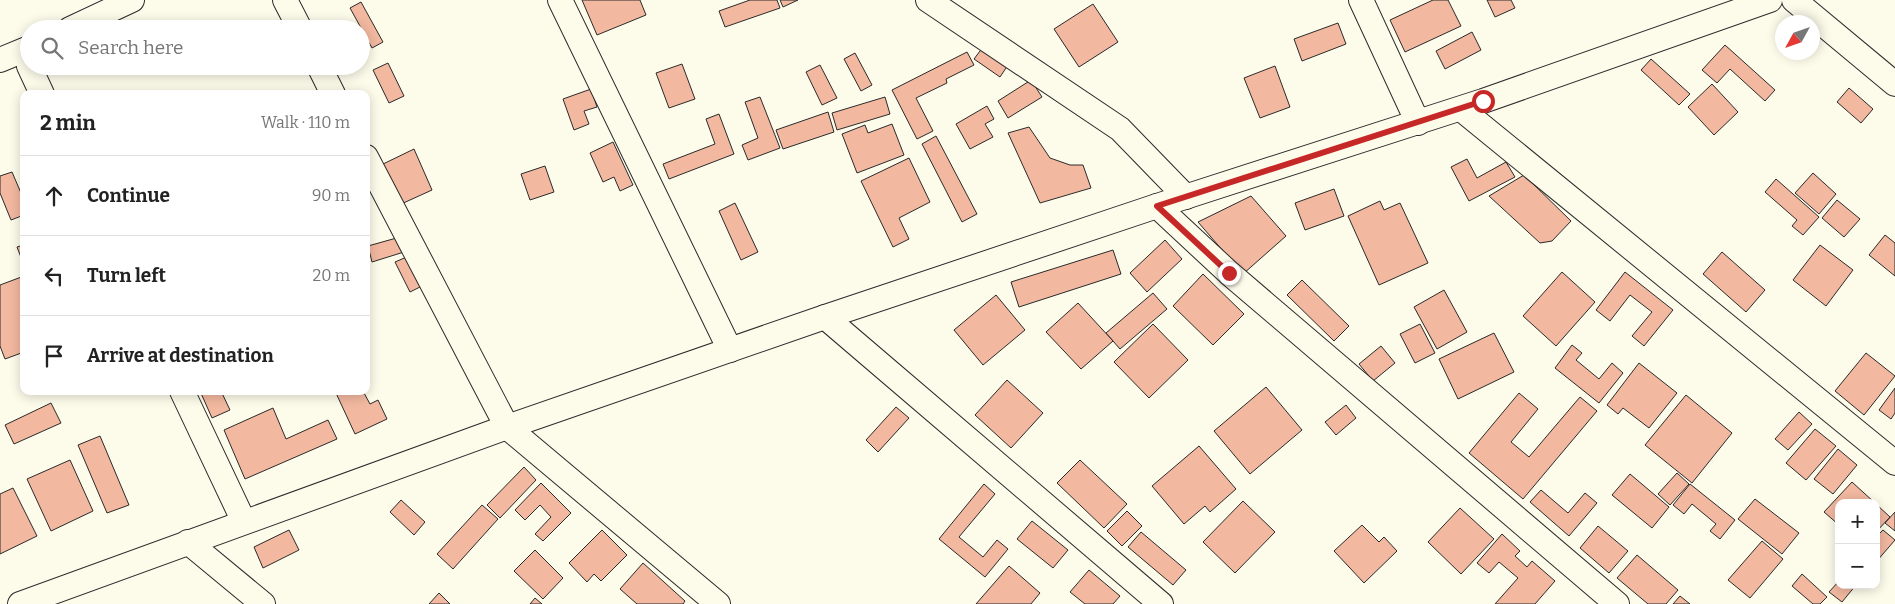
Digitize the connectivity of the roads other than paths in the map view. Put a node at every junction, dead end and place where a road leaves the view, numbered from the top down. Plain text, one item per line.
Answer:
1 (132, 0) edge
2 (285, 0) edge
3 (560, 0) edge
4 (928, 0) edge
5 (1361, 0) edge
6 (1770, 0) edge
7 (1794, 0) edge
8 (89, 20) edge
9 (295, 20) edge
10 (20, 58) edge
11 (0, 60) edge
12 (34, 75) edge
13 (324, 75) edge
14 (1895, 84) edge
15 (40, 90) edge
16 (332, 90) edge
17 (1461, 109) junction
18 (1418, 123) junction
19 (370, 165) edge
20 (1186, 197) junction
21 (1157, 206) junction
22 (825, 317) junction
23 (730, 350) junction
24 (184, 395) edge
25 (507, 427) junction
26 (1895, 463) edge
27 (244, 522) junction
28 (188, 542) junction
29 (20, 604) edge
30 (262, 604) edge
31 (718, 604) edge
32 (1161, 604) edge
33 (1617, 604) edge

1 - 8 street
2 - 9 street
3 - 23 street
4 - 20 street
5 - 18 street
6 - 17 street
7 - 14 street
10 - 11 street
12 - 15 street
13 - 16 street
17 - 18 street
17 - 26 street
18 - 20 street
19 - 25 street
20 - 21 street
21 - 22 street
21 - 33 street
22 - 23 street
22 - 32 street
23 - 25 street
24 - 27 street
25 - 27 street
25 - 31 street
27 - 28 street
28 - 29 street
28 - 30 street

